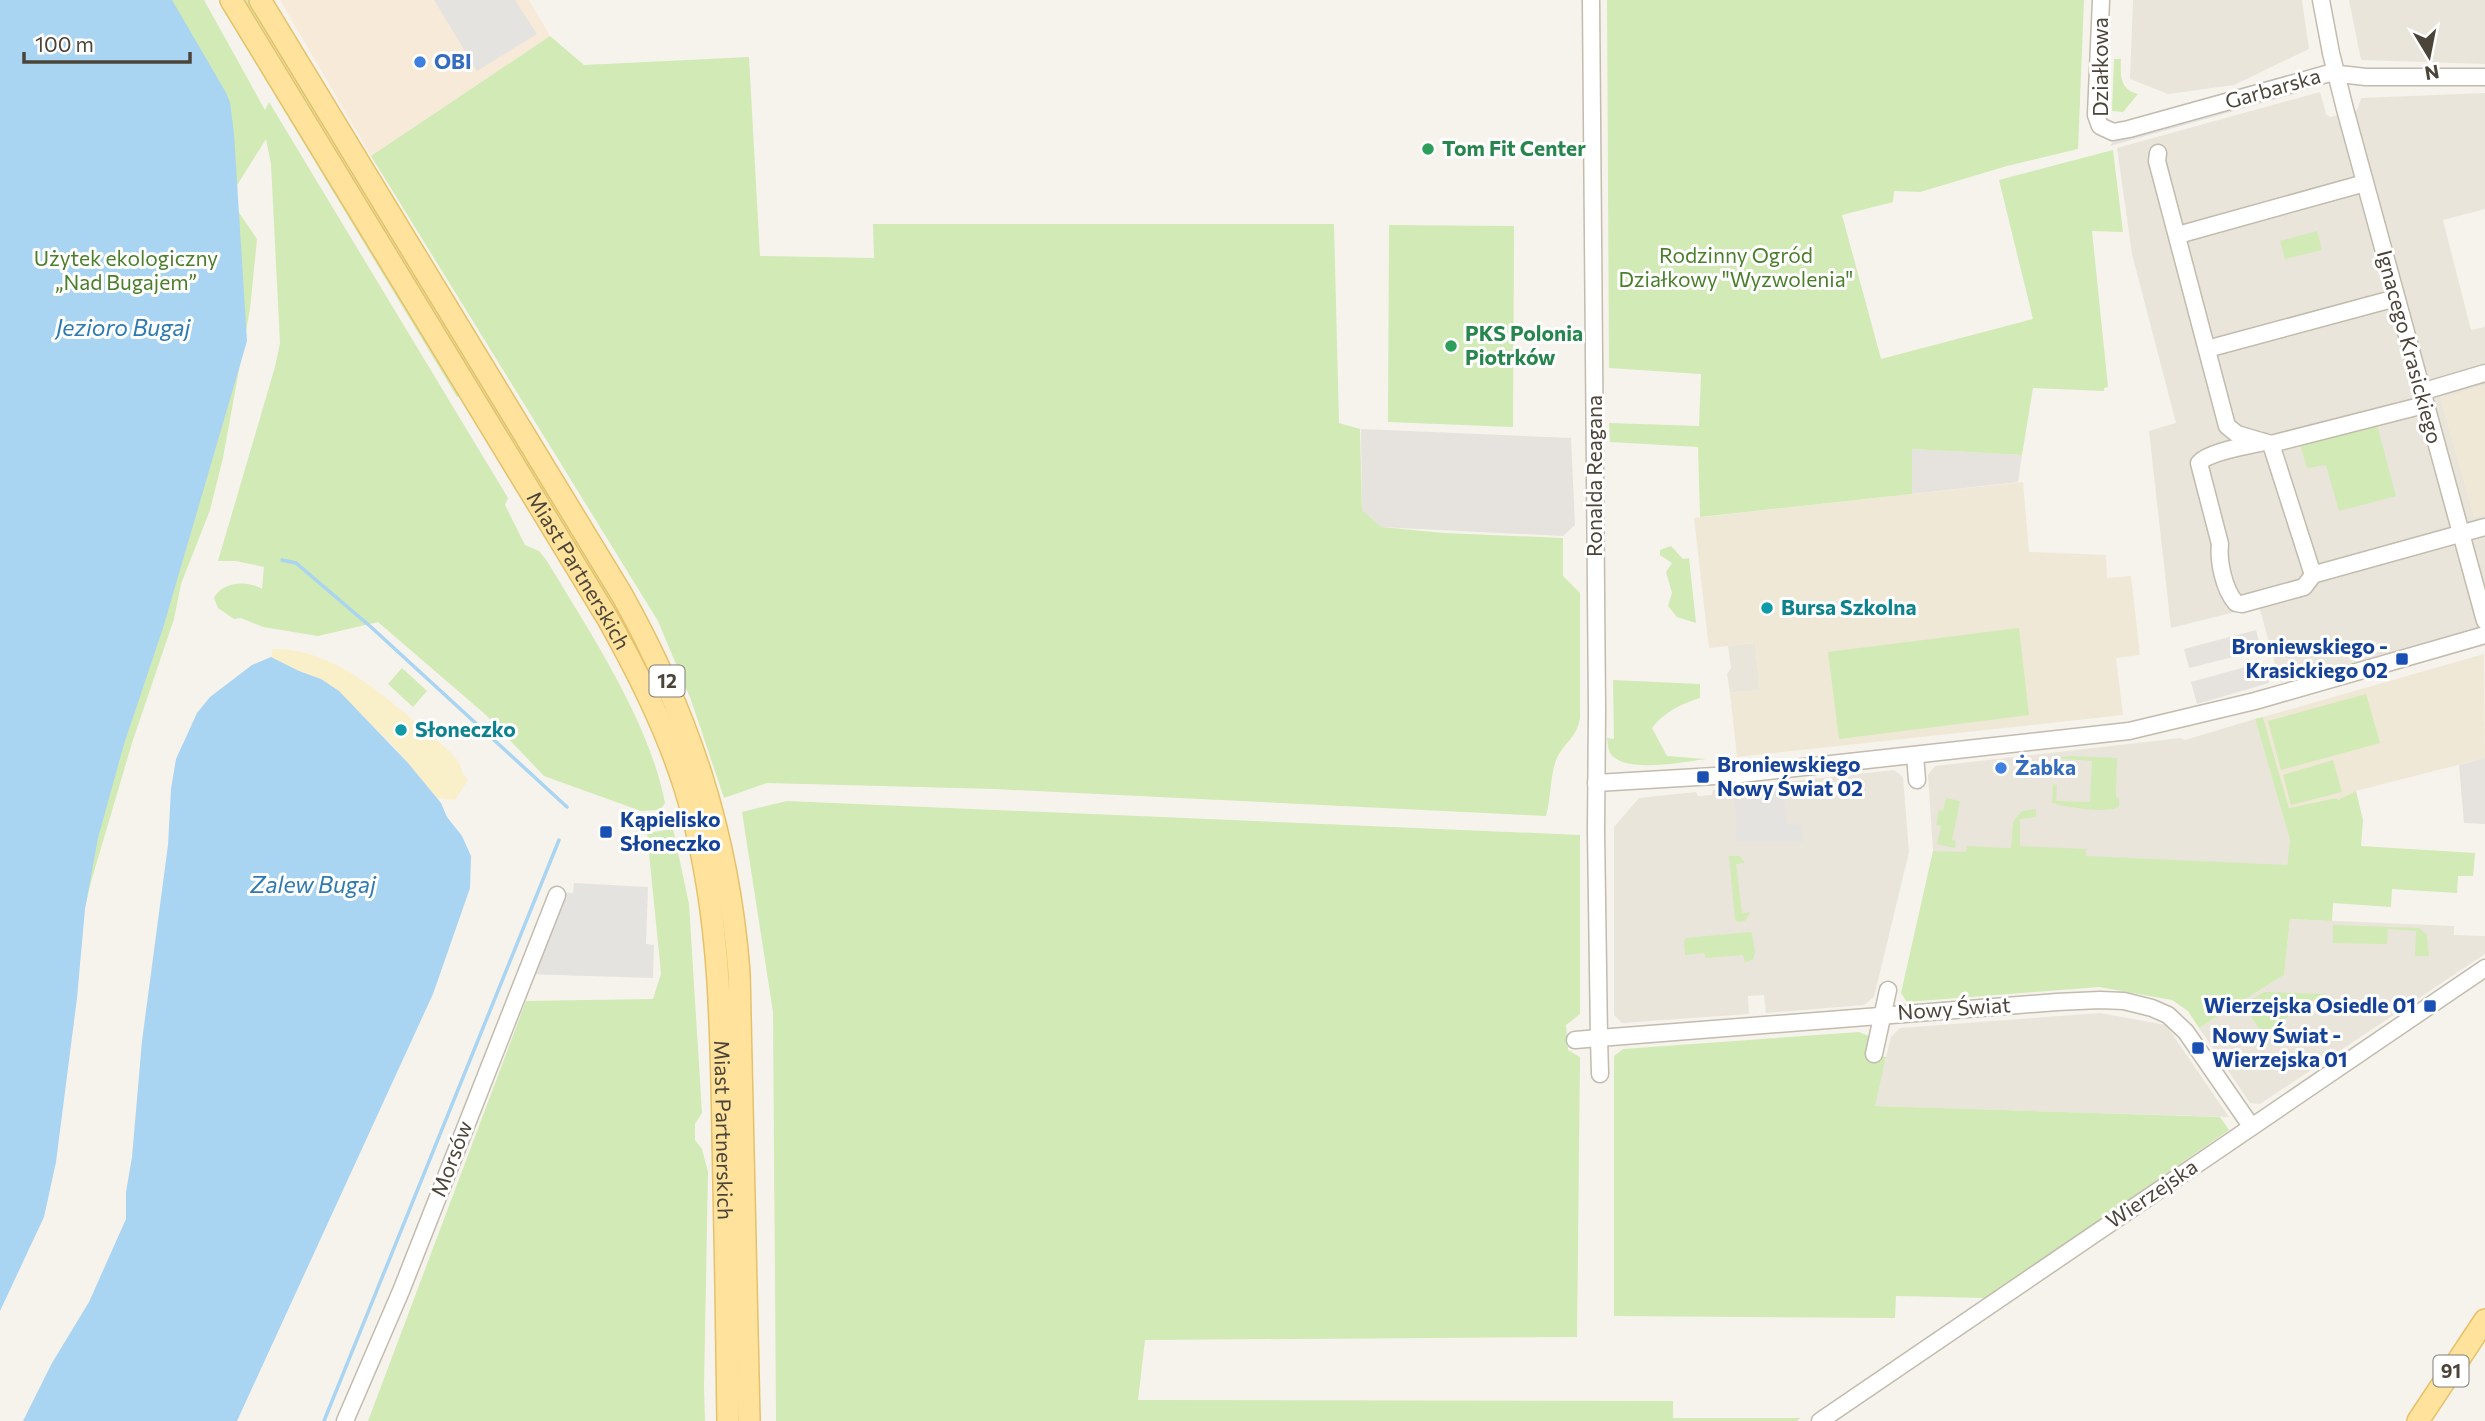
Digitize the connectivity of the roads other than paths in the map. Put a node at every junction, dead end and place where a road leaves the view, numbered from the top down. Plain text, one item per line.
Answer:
1 (230, 0) edge
2 (260, 0) edge
3 (1591, 0) edge
4 (2101, 0) edge
5 (2321, 0) edge
6 (2336, 73) junction
7 (2485, 77) edge
8 (2106, 130) joint
9 (2158, 153) dead end
10 (2365, 183) junction
11 (2178, 235) junction
12 (2396, 298) junction
13 (2207, 349) junction
14 (2485, 373) edge
15 (2423, 398) junction
16 (2229, 429) junction
17 (2268, 443) junction
18 (2231, 450) junction
19 (2485, 527) edge
20 (2460, 534) junction
21 (1579, 557) dead end
22 (1596, 557) junction
23 (2313, 575) junction
24 (2485, 621) edge
25 (2485, 635) edge
26 (1914, 755) junction
27 (1917, 780) dead end
28 (1597, 783) junction
29 (556, 895) dead end
30 (2485, 968) edge
31 (1888, 989) dead end
32 (1881, 1014) junction
33 (1599, 1038) junction
34 (1575, 1040) dead end
35 (1874, 1054) dead end
36 (1600, 1074) dead end
37 (2251, 1126) junction
38 (2485, 1320) edge
39 (345, 1421) edge
40 (728, 1421) edge
41 (749, 1421) edge
42 (1820, 1421) edge
43 (2418, 1421) edge

1 - 40 main road, Miast Partnerskich / 12
2 - 41 main road, Miast Partnerskich / 12
3 - 22 street, Ronalda Reagana
4 - 8 street, Działkowa
5 - 6 street, Ignacego Krasickiego
6 - 7 street, Garbarska
6 - 8 street, Garbarska
6 - 10 street, Ignacego Krasickiego
9 - 11 street
10 - 11 street
10 - 12 street, Ignacego Krasickiego
11 - 13 street
12 - 13 street
12 - 15 street, Ignacego Krasickiego
13 - 16 street
14 - 15 street
15 - 17 street
15 - 20 street, Ignacego Krasickiego
16 - 17 street
16 - 18 street
17 - 18 street
17 - 23 street
18 - 23 street
19 - 20 street
20 - 23 street
20 - 24 street, Ignacego Krasickiego
21 - 22 street
22 - 28 street, Ronalda Reagana
25 - 26 street
26 - 27 street
26 - 28 street
28 - 33 street
29 - 39 street, Morsów
30 - 37 street, Wierzejska
31 - 32 street
32 - 33 street, Nowy Świat
32 - 35 street
32 - 37 street, Nowy Świat
33 - 34 street, Nowy Świat
33 - 36 street
37 - 42 street, Wierzejska
38 - 43 main road, 91

